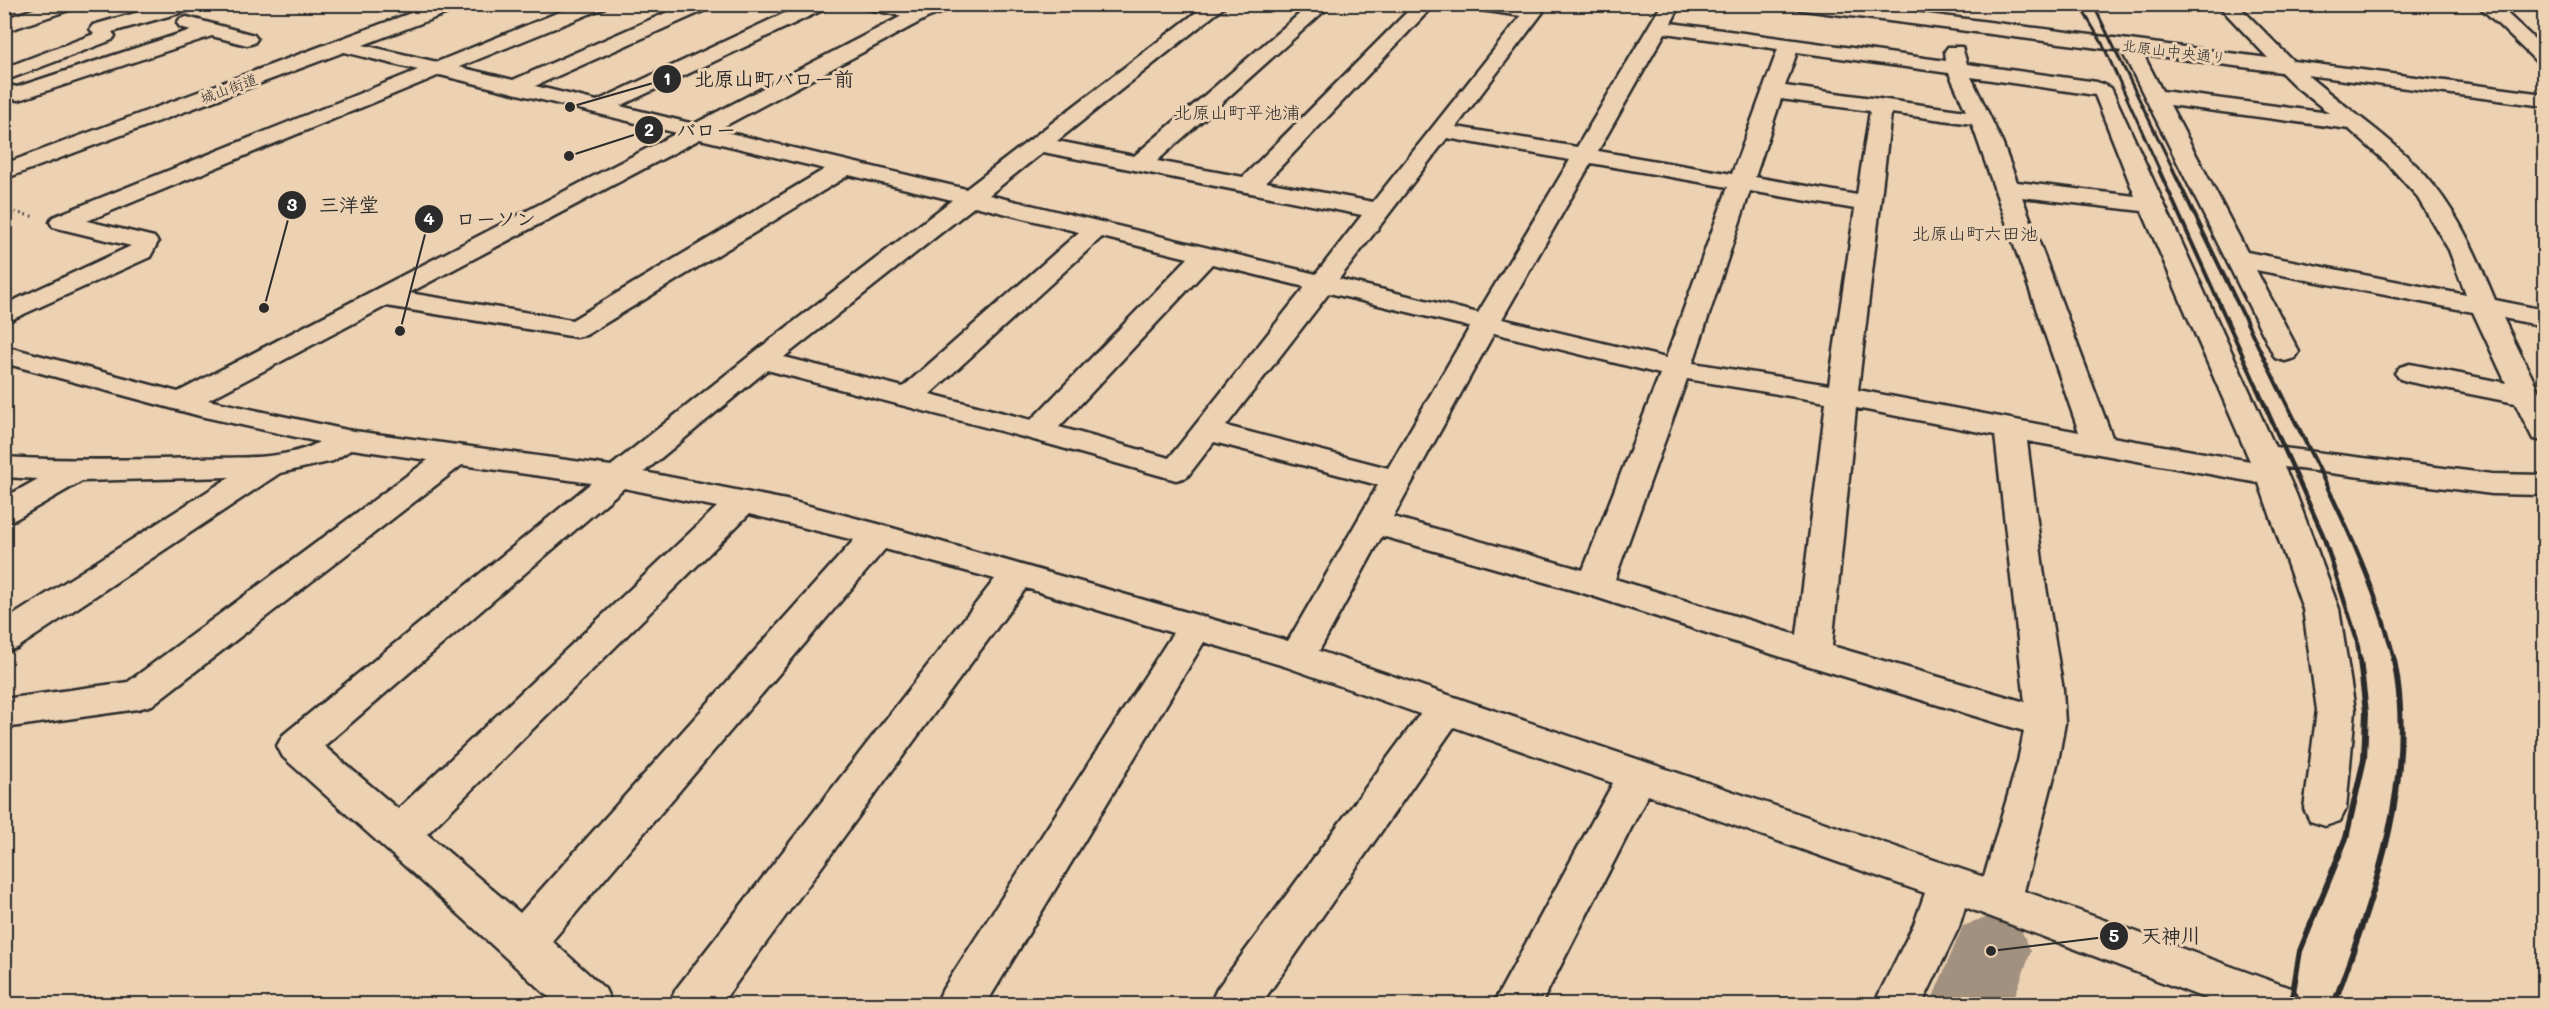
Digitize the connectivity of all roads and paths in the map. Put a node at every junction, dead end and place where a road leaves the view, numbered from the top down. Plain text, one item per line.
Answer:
1 (68, 4) edge
2 (190, 4) edge
3 (432, 4) edge
4 (454, 4) edge
5 (597, 4) edge
6 (703, 4) edge
7 (820, 4) edge
8 (871, 4) edge
9 (947, 4) edge
10 (1219, 4) edge
11 (1323, 4) edge
12 (1426, 4) edge
13 (1481, 4) edge
14 (1803, 4) edge
15 (2226, 4) edge
16 (2487, 4) edge
17 (157, 14) junction
18 (921, 14) junction
19 (1950, 14) edge
20 (1666, 16) edge
21 (4, 26) edge
22 (210, 30) junction
23 (247, 39) dead end
24 (1789, 45) junction
25 (345, 46) junction
26 (2129, 46) junction
27 (2544, 58) edge
28 (2288, 66) junction
29 (441, 68) junction
30 (1957, 69) junction
31 (4, 75) edge
32 (515, 87) junction
33 (4, 90) edge
34 (1773, 91) junction
35 (2153, 96) junction
36 (2544, 100) edge
37 (1881, 106) junction
38 (601, 107) junction
39 (1980, 119) junction
40 (2355, 123) junction
41 (698, 131) junction
42 (1442, 131) junction
43 (1041, 145) junction
44 (1584, 156) junction
45 (4, 161) edge
46 (1139, 164) junction
47 (844, 168) junction
48 (4, 172) edge
49 (1739, 182) junction
50 (1249, 184) junction
51 (2006, 188) junction
52 (972, 198) junction
53 (1869, 204) junction
54 (2151, 205) junction
55 (4, 210) edge
56 (1380, 211) junction
57 (62, 222) junction
58 (1098, 228) junction
59 (1206, 255) junction
60 (2237, 258) junction
61 (1321, 282) junction
62 (382, 297) junction
63 (2484, 307) junction
64 (4, 315) edge
65 (2544, 318) edge
66 (1486, 323) junction
67 (2285, 352) dead end
68 (4, 354) edge
69 (762, 360) junction
70 (1676, 369) junction
71 (2410, 373) dead end
72 (1842, 396) junction
73 (2527, 396) junction
74 (908, 398) junction
75 (182, 402) junction
76 (2010, 429) junction
77 (1038, 431) junction
78 (1207, 431) junction
79 (2544, 432) edge
80 (347, 439) junction
81 (2098, 444) junction
82 (455, 455) junction
83 (2266, 465) junction
84 (269, 466) junction
85 (4, 467) edge
86 (75, 471) junction
87 (618, 477) junction
88 (1398, 480) junction
89 (2544, 486) edge
90 (742, 502) junction
91 (4, 512) edge
92 (1374, 523) junction
93 (878, 535) junction
94 (1018, 574) junction
95 (1595, 585) junction
96 (1196, 626) junction
97 (4, 639) edge
98 (1813, 654) junction
99 (1297, 657) junction
100 (1446, 708) junction
101 (4, 714) edge
102 (2045, 723) junction
103 (1638, 775) junction
104 (2325, 809) dead end
105 (398, 836) junction
106 (1950, 883) junction
107 (2000, 901) junction
108 (523, 942) junction
109 (588, 1005) edge
110 (693, 1005) edge
111 (960, 1005) edge
112 (1234, 1005) edge
113 (1517, 1005) edge
114 (1898, 1005) edge
115 (2276, 1005) edge

1 - 21 street
2 - 17 street
3 - 45 street, 城山街道
4 - 25 street, 城山街道
5 - 29 street
6 - 32 street
7 - 38 street
8 - 18 street
9 - 18 street
10 - 43 street
11 - 46 street
12 - 50 street
13 - 42 street
14 - 19 street, 北原山中央通り
15 - 28 street
16 - 27 street
17 - 22 street
17 - 31 street
18 - 41 street
19 - 26 street, 北原山中央通り
19 - 30 street
20 - 24 street
20 - 44 street
22 - 23 street
22 - 33 street
24 - 30 street
24 - 34 street
25 - 29 street
25 - 48 street, 城山街道
26 - 28 street, 北原山中央通り
26 - 35 street
28 - 36 street, 北原山中央通り
28 - 40 street
29 - 32 street
29 - 57 street
30 - 39 street
30 - 54 street
32 - 38 street
34 - 37 street
34 - 49 street
35 - 40 street
35 - 60 street
37 - 39 street
37 - 53 street
38 - 41 street
39 - 51 street
40 - 63 street
41 - 47 street
41 - 62 street
42 - 44 street
42 - 56 street
43 - 46 street
43 - 52 street
44 - 49 street
44 - 66 street
46 - 50 street
47 - 52 street
47 - 62 street
49 - 53 street
49 - 70 street
50 - 56 street
51 - 54 street
51 - 81 street
52 - 58 street
52 - 69 street
53 - 72 street
54 - 83 street
55 - 57 path
56 - 61 street
57 - 64 street
58 - 59 street
58 - 74 street
59 - 61 street
59 - 77 street
60 - 63 street
60 - 67 street
61 - 66 street
61 - 78 street
62 - 75 street
63 - 65 street
63 - 73 street
66 - 70 street
66 - 88 street
68 - 75 street
69 - 74 street
69 - 87 street
70 - 72 street
70 - 95 street
71 - 73 street
72 - 76 street
72 - 98 street
73 - 79 street
74 - 77 street
75 - 80 street
76 - 81 street
76 - 102 street
77 - 78 street
78 - 88 street
80 - 82 street
80 - 84 street
81 - 83 street
82 - 87 street
82 - 101 street
83 - 89 street
83 - 104 street
84 - 86 street
84 - 97 street
85 - 86 street
86 - 91 street
87 - 90 street
87 - 105 street
88 - 92 street
90 - 93 street
90 - 105 street
92 - 95 street
92 - 99 street
93 - 94 street
93 - 108 street
94 - 96 street
94 - 110 street
95 - 98 street
96 - 99 street
96 - 111 street
98 - 102 street
99 - 100 street
100 - 103 street
100 - 112 street
102 - 107 street
103 - 106 street
103 - 113 street
105 - 108 street
106 - 107 street
106 - 114 street
107 - 115 street
108 - 109 street

